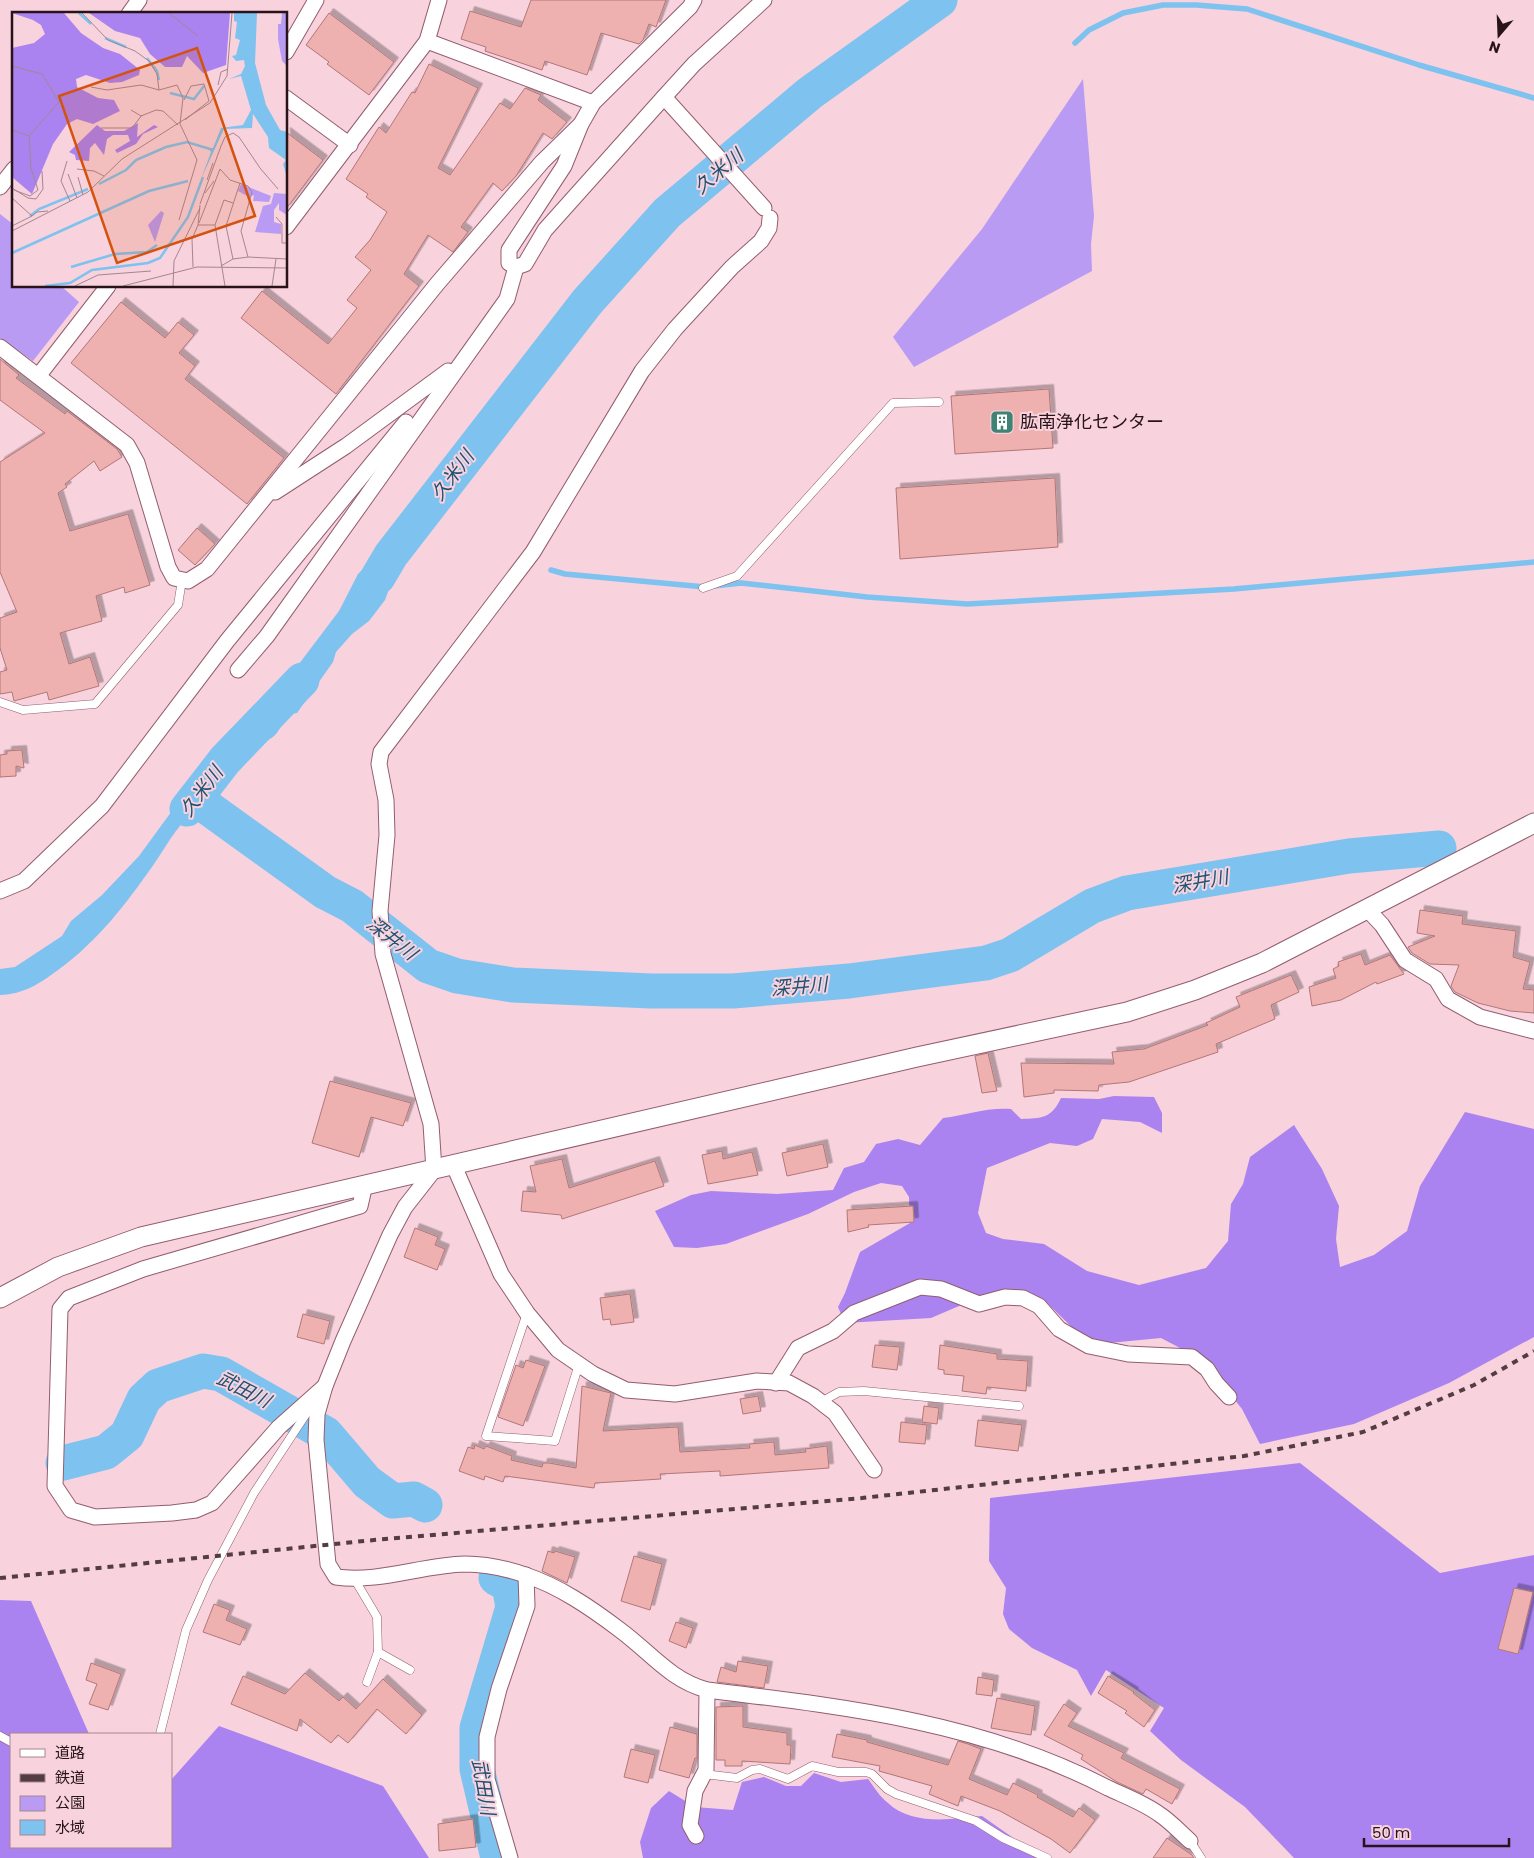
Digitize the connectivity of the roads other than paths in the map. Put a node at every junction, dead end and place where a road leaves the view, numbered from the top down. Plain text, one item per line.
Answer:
1 (139, 0) edge
2 (316, 0) edge
3 (439, 0) edge
4 (694, 0) edge
5 (764, 0) edge
6 (130, 12) edge
7 (427, 41) junction
8 (288, 49) edge
9 (664, 97) junction
10 (288, 99) edge
11 (593, 103) junction
12 (582, 124) junction
13 (350, 145) junction
14 (12, 172) edge
15 (0, 187) edge
16 (288, 224) edge
17 (516, 267) junction
18 (106, 288) edge
19 (507, 299) junction
20 (0, 347) edge
21 (448, 371) junction
22 (39, 375) junction
23 (940, 402) dead end
24 (258, 506) junction
25 (182, 580) junction
26 (703, 588) dead end
27 (238, 670) dead end
28 (0, 702) edge
29 (1534, 823) edge
30 (0, 891) edge
31 (1367, 909) junction
32 (1534, 1031) edge
33 (454, 1166) junction
34 (434, 1170) junction
35 (365, 1184) junction
36 (0, 1298) edge
37 (527, 1313) junction
38 (579, 1364) junction
39 (776, 1383) junction
40 (325, 1386) junction
41 (1229, 1397) dead end
42 (820, 1402) junction
43 (1019, 1406) dead end
44 (874, 1470) dead end
45 (526, 1575) junction
46 (355, 1580) junction
47 (378, 1652) junction
48 (410, 1670) dead end
49 (368, 1682) dead end
50 (707, 1690) junction
51 (160, 1733) edge
52 (704, 1774) junction
53 (696, 1836) dead end
54 (1190, 1841) joint
55 (510, 1858) edge
56 (1047, 1858) edge
57 (1202, 1858) edge

1 - 6 street
2 - 8 street
3 - 7 street
4 - 11 street
5 - 9 street
7 - 11 street
7 - 13 street
9 - 17 street
9 - 34 street
10 - 13 street
11 - 12 street
12 - 17 street
12 - 24 street
13 - 16 street
14 - 15 street
17 - 19 street
18 - 22 street
19 - 21 street
19 - 27 street
20 - 22 street
21 - 24 street
21 - 30 street
22 - 25 street
23 - 26 lane
24 - 25 street
25 - 28 lane
29 - 31 street
31 - 32 street
31 - 33 street
33 - 34 street
33 - 37 street
34 - 35 street
34 - 40 street
35 - 36 street
35 - 40 street
37 - 38 street
37 - 38 lane
38 - 39 street
39 - 41 street
39 - 42 street
40 - 46 street
40 - 51 lane
42 - 43 lane
42 - 44 street
45 - 46 street
45 - 50 street
45 - 55 street
46 - 47 lane
47 - 48 lane
47 - 49 lane
50 - 52 street
50 - 54 street
52 - 53 street
52 - 56 lane
54 - 57 lane

